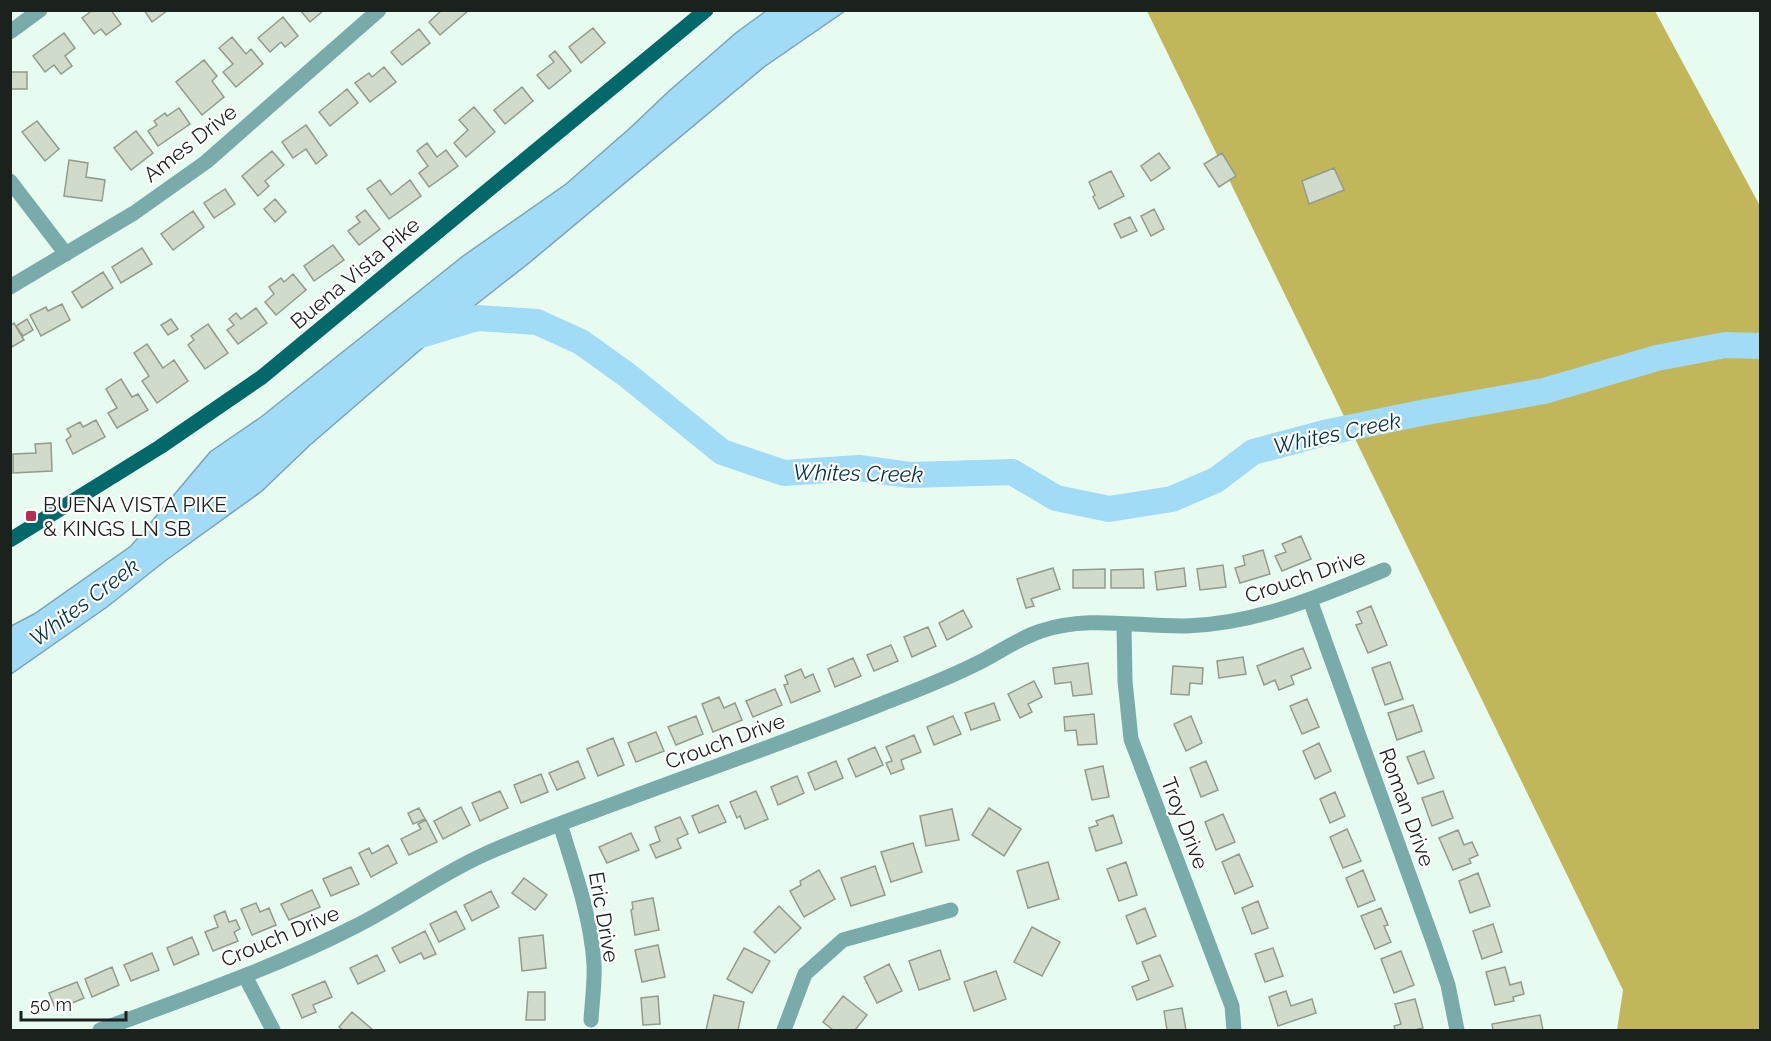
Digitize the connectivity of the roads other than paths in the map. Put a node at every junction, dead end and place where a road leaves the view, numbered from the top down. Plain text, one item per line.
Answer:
1 (40, 10) edge
2 (379, 10) edge
3 (706, 10) edge
4 (10, 32) edge
5 (10, 181) edge
6 (66, 254) junction
7 (10, 286) edge
8 (10, 540) edge
9 (1384, 570) dead end
10 (1310, 600) junction
11 (1124, 624) junction
12 (560, 824) junction
13 (951, 910) dead end
14 (245, 976) junction
15 (591, 1020) dead end
16 (100, 1030) edge
17 (273, 1030) edge
18 (784, 1030) edge
19 (1234, 1030) edge
20 (1457, 1030) edge

1 - 4 street
2 - 6 street, Ames Drive
3 - 8 main road, Buena Vista Pike
5 - 6 street
6 - 7 street, Ames Drive
9 - 10 street, Crouch Drive
10 - 11 street, Crouch Drive
10 - 20 street, Roman Drive
11 - 12 street, Crouch Drive
11 - 19 street, Troy Drive
12 - 14 street, Crouch Drive
12 - 15 street, Eric Drive
13 - 18 street
14 - 16 street, Crouch Drive
14 - 17 street

